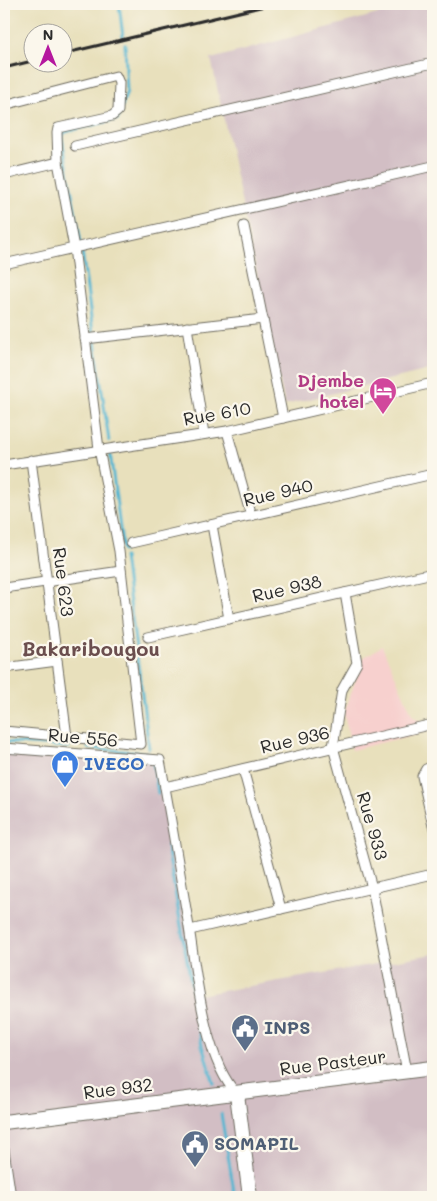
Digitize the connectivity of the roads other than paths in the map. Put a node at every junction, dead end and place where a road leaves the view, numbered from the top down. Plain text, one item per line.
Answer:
1 (433, 63) edge
2 (4, 105) edge
3 (75, 146) dead end
4 (58, 162) junction
5 (433, 166) edge
6 (4, 175) edge
7 (244, 226) dead end
8 (74, 248) junction
9 (4, 264) edge
10 (263, 319) junction
11 (187, 327) junction
12 (85, 339) junction
13 (433, 383) edge
14 (283, 418) junction
15 (227, 431) junction
16 (204, 434) junction
17 (99, 449) junction
18 (31, 460) junction
19 (4, 465) edge
20 (433, 474) edge
21 (251, 516) junction
22 (212, 524) junction
23 (131, 543) dead end
24 (122, 571) junction
25 (433, 573) edge
26 (47, 582) junction
27 (4, 588) edge
28 (344, 593) junction
29 (229, 619) junction
30 (148, 638) dead end
31 (57, 661) junction
32 (4, 668) edge
33 (433, 724) edge
34 (4, 731) edge
35 (67, 737) junction
36 (79, 738) junction
37 (333, 747) junction
38 (4, 748) edge
39 (78, 754) junction
40 (433, 766) edge
41 (243, 769) junction
42 (165, 787) junction
43 (433, 826) edge
44 (433, 874) edge
45 (372, 888) junction
46 (280, 909) junction
47 (190, 930) junction
48 (433, 1068) edge
49 (407, 1072) junction
50 (237, 1094) junction
51 (4, 1122) edge
52 (4, 1150) edge
53 (11, 1197) edge
54 (250, 1197) edge

1 - 3 street
2 - 4 street
4 - 6 street
4 - 8 street
5 - 8 street
7 - 10 street
8 - 9 street
8 - 12 street
10 - 11 street
10 - 14 street
11 - 12 street
11 - 16 street
12 - 17 street
13 - 14 street, Rue 610
14 - 15 street, Rue 610
15 - 16 street, Rue 610
15 - 21 street
16 - 17 street, Rue 610
17 - 18 street, Rue 610
17 - 24 street
18 - 19 street, Rue 610
18 - 26 street, Rue 623
20 - 21 street, Rue 940
21 - 22 street, Rue 940
22 - 23 street, Rue 940
22 - 29 street
24 - 26 street
24 - 36 street
25 - 28 street, Rue 938
26 - 27 street
26 - 31 street, Rue 623
28 - 29 street, Rue 938
28 - 37 street, Rue 933
29 - 30 street, Rue 938
31 - 32 street
31 - 35 street, Rue 623
33 - 37 street, Rue 936
34 - 35 street
35 - 36 street
36 - 39 street
37 - 41 street, Rue 936
37 - 45 street, Rue 933
38 - 39 street, Rue 556
39 - 42 street, Rue 556
40 - 43 street
41 - 42 street, Rue 936
41 - 46 street
42 - 47 street
44 - 45 street
45 - 46 street
45 - 49 street, Rue 933
46 - 47 street
47 - 50 street
48 - 49 main road, Rue Pasteur
49 - 50 main road, Rue Pasteur
50 - 51 main road, Rue 932
50 - 54 main road
52 - 53 street

